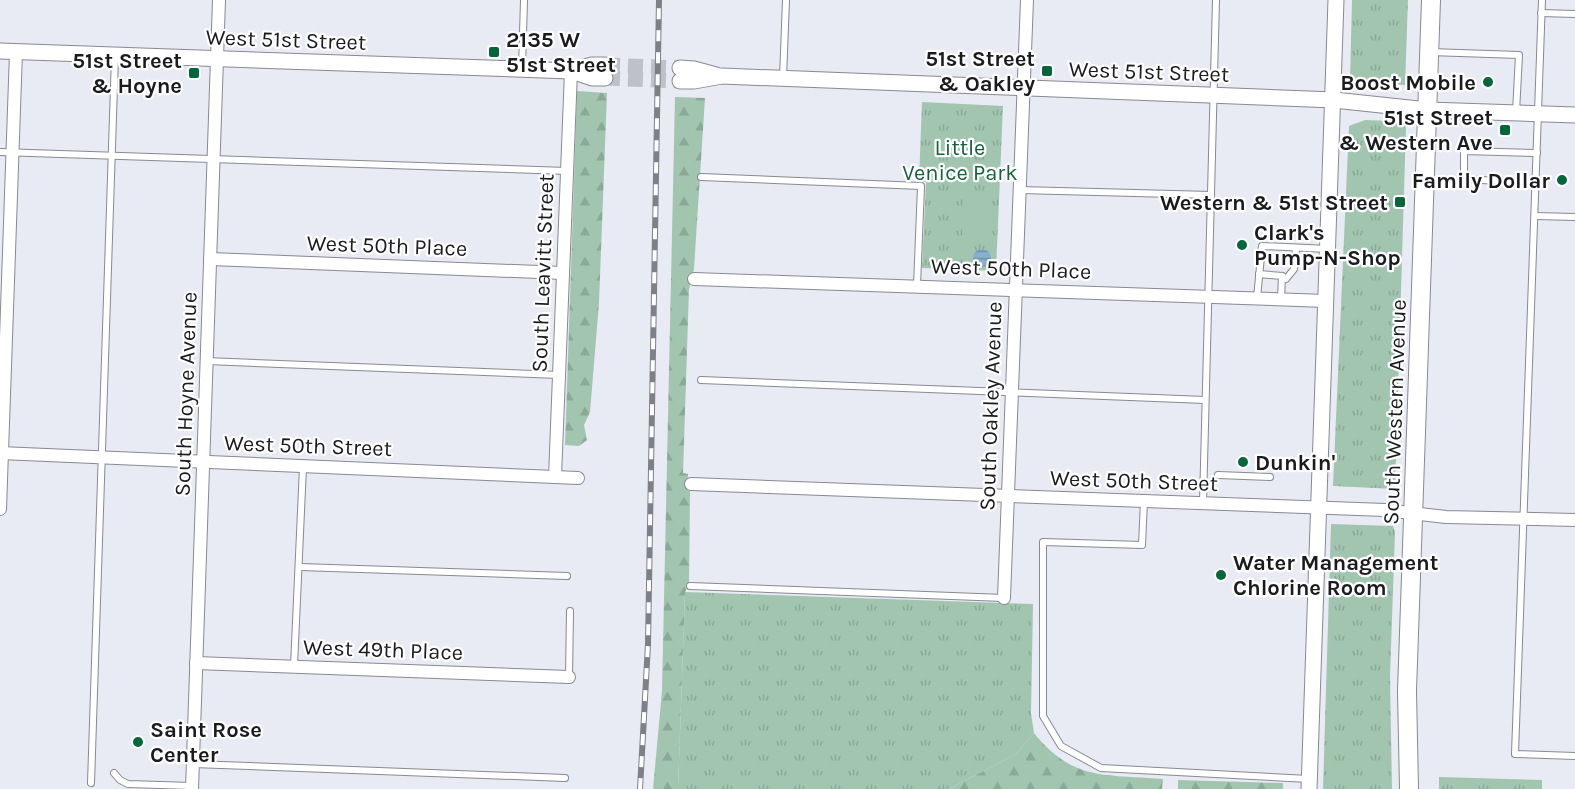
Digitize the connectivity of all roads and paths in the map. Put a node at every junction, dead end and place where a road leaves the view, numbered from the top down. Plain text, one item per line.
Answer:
1 (219, 0) edge
2 (524, 0) edge
3 (786, 0) edge
4 (1027, 0) edge
5 (1216, 0) edge
6 (1336, 0) edge
7 (1431, 0) edge
8 (1542, 0) edge
9 (1541, 13) junction
10 (1575, 14) edge
11 (0, 51) edge
12 (16, 52) junction
13 (1430, 52) junction
14 (115, 56) junction
15 (217, 59) junction
16 (522, 69) junction
17 (571, 71) junction
18 (605, 72) tunnel mouth
19 (680, 74) tunnel mouth
20 (783, 79) junction
21 (1023, 88) junction
22 (1214, 96) junction
23 (1334, 100) junction
24 (1428, 110) junction
25 (1516, 113) junction
26 (1538, 113) junction
27 (1575, 115) edge
28 (6, 152) edge
29 (1537, 153) junction
30 (112, 156) junction
31 (213, 159) junction
32 (567, 171) junction
33 (701, 177) dead end
34 (1536, 183) junction
35 (1019, 190) junction
36 (1211, 195) junction
37 (1534, 216) junction
38 (1575, 217) edge
39 (1296, 248) junction
40 (1328, 249) junction
41 (210, 259) junction
42 (563, 273) junction
43 (1259, 274) junction
44 (1282, 276) junction
45 (694, 279) dead end
46 (917, 286) junction
47 (1016, 290) junction
48 (1208, 297) junction
49 (1257, 298) junction
50 (1281, 299) junction
51 (1326, 301) junction
52 (206, 361) junction
53 (559, 375) junction
54 (701, 380) dead end
55 (1012, 392) junction
56 (1206, 400) junction
57 (1, 454) edge
58 (102, 458) junction
59 (203, 462) junction
60 (303, 466) junction
61 (1218, 475) dead end
62 (555, 477) junction
63 (578, 477) dead end
64 (1270, 477) dead end
65 (691, 484) dead end
66 (1008, 496) junction
67 (1144, 501) junction
68 (1203, 504) junction
69 (1319, 508) junction
70 (0, 509) edge
71 (1414, 514) junction
72 (1523, 519) junction
73 (1575, 520) edge
74 (300, 567) junction
75 (567, 576) dead end
76 (690, 586) dead end
77 (1004, 598) joint
78 (570, 610) dead end
79 (196, 663) junction
80 (294, 667) junction
81 (569, 677) joint
82 (1575, 756) edge
83 (193, 764) junction
84 (114, 773) dead end
85 (565, 778) dead end
86 (91, 783) dead end
87 (1310, 784) edge
88 (192, 787) edge
89 (1408, 789) edge

1 - 15 street, South Hoyne Avenue
2 - 16 lane
3 - 20 lane
4 - 21 street, South Oakley Avenue
5 - 22 lane
6 - 23 street
7 - 13 main road, South Western Avenue
8 - 9 lane
9 - 10 lane
9 - 26 lane
11 - 12 street, West 51st Street
12 - 14 street, West 51st Street
12 - 28 street
13 - 24 main road, South Western Avenue
13 - 25 lane
14 - 15 street, West 51st Street
14 - 30 lane
15 - 16 street, West 51st Street
15 - 31 street, South Hoyne Avenue
16 - 17 street, West 51st Street
17 - 18 street, West 51st Street
17 - 32 street, South Leavitt Street
19 - 20 street, West 51st Street
20 - 21 street, West 51st Street
21 - 22 street, West 51st Street
21 - 35 street, South Oakley Avenue
22 - 23 street, West 51st Street
22 - 36 lane
23 - 24 street, West 51st Street
23 - 40 street
24 - 25 street, West 51st Street
24 - 71 main road, South Western Avenue
25 - 26 street, West 51st Street
26 - 27 street, West 51st Street
26 - 29 lane
28 - 30 lane
28 - 57 street
29 - 34 lane
29 - 34 lane
30 - 31 lane
30 - 58 lane
31 - 32 lane
31 - 41 street, South Hoyne Avenue
32 - 42 street, South Leavitt Street
33 - 46 lane
34 - 37 lane
35 - 36 lane
35 - 47 street, South Oakley Avenue
36 - 48 lane
37 - 38 lane
37 - 72 lane
39 - 40 lane
39 - 43 lane
39 - 44 lane
40 - 51 street
41 - 42 street, West 50th Place
41 - 52 street, South Hoyne Avenue
42 - 53 street, South Leavitt Street
43 - 44 lane
43 - 49 lane
44 - 50 lane
45 - 46 street, West 50th Place
46 - 47 street, West 50th Place
47 - 48 street, West 50th Place
47 - 55 street, South Oakley Avenue
48 - 49 street, West 50th Place
48 - 56 lane
49 - 50 street, West 50th Place
50 - 51 street, West 50th Place
51 - 69 street
52 - 53 lane
52 - 59 street, South Hoyne Avenue
53 - 62 street, South Leavitt Street
54 - 55 lane
55 - 56 lane
55 - 66 street, South Oakley Avenue
56 - 68 lane
57 - 58 street, West 50th Street
57 - 70 street
58 - 59 street, West 50th Street
58 - 86 lane
59 - 60 street, West 50th Street
59 - 79 street, South Hoyne Avenue
60 - 62 street, West 50th Street
60 - 74 lane
61 - 64 lane
62 - 63 street, West 50th Street
65 - 66 street, West 50th Street
66 - 67 street, West 50th Street
66 - 77 street, South Oakley Avenue
67 - 68 street, West 50th Street
67 - 87 lane
68 - 69 street, West 50th Street
69 - 71 street, West 50th Street
69 - 87 street
71 - 72 street, West 50th Street
71 - 89 main road, South Western Avenue
72 - 73 street, West 50th Street
72 - 82 lane
74 - 75 lane
74 - 80 lane
76 - 77 lane
78 - 81 lane
79 - 80 street, West 49th Place
79 - 83 street, South Hoyne Avenue
80 - 81 street, West 49th Place
83 - 85 lane
83 - 88 street, South Hoyne Avenue
84 - 88 lane

